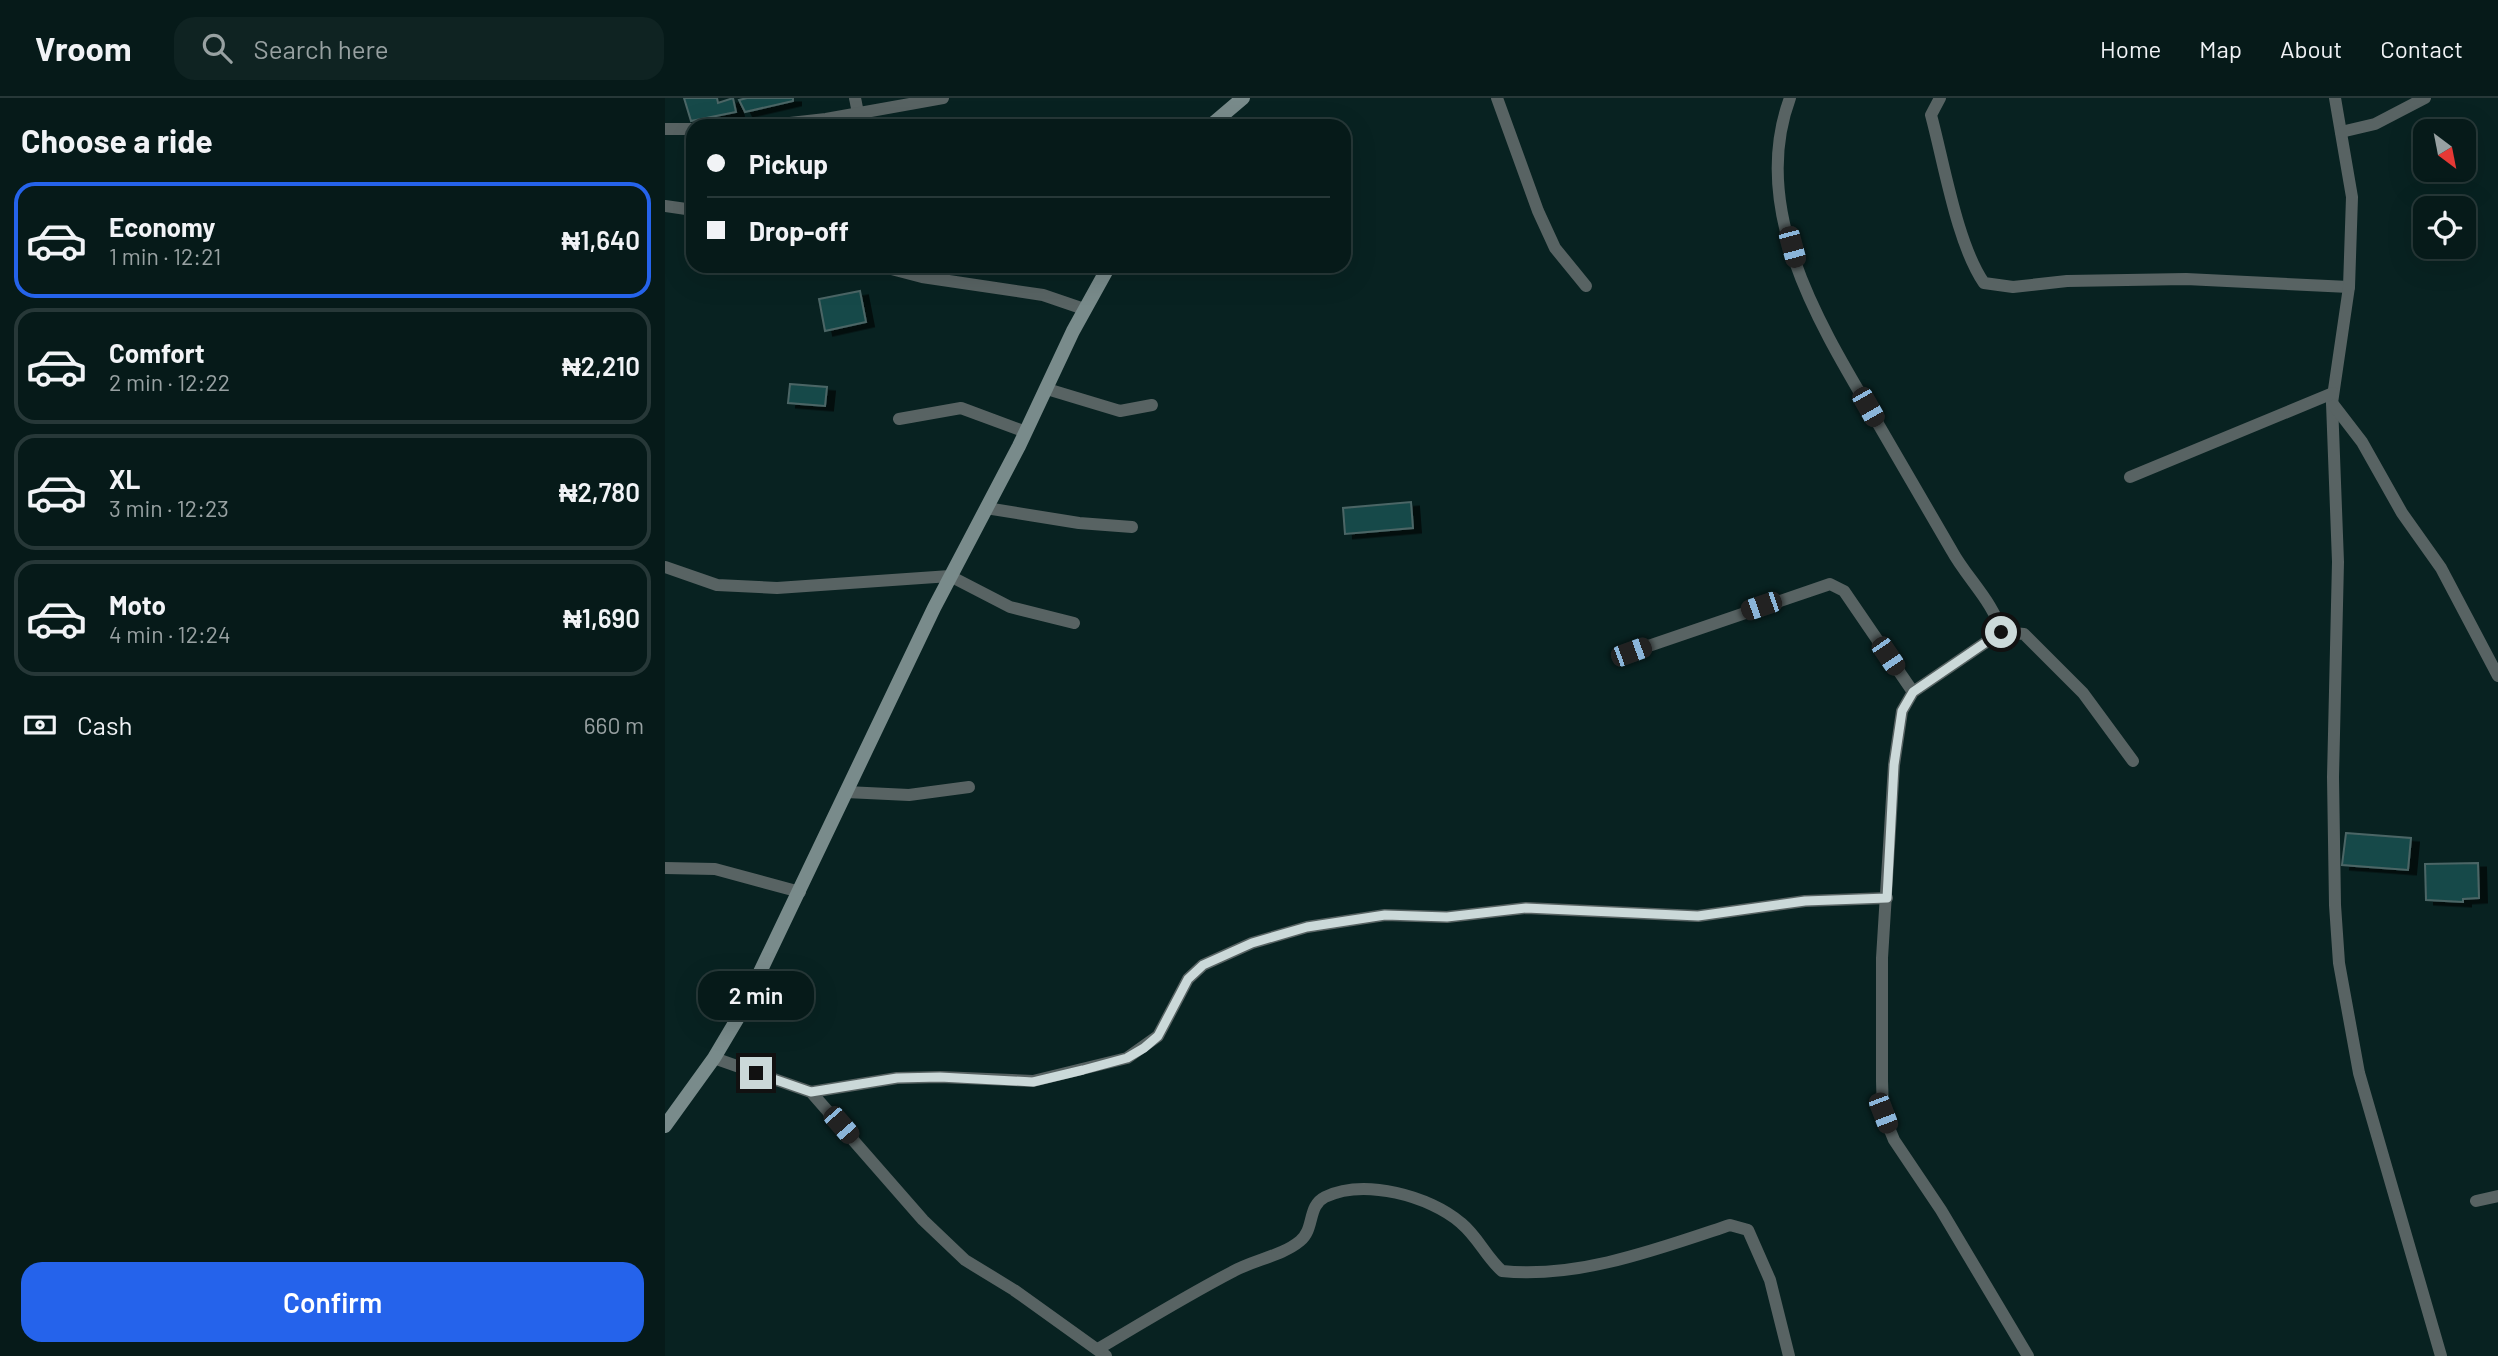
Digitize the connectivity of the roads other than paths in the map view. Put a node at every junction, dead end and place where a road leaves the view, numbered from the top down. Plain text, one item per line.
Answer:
1 (855, 98) edge
2 (943, 98) edge
3 (1243, 98) edge
4 (1497, 98) edge
5 (1790, 98) edge
6 (1940, 98) edge
7 (2335, 98) edge
8 (2425, 98) edge
9 (858, 113) junction
10 (814, 119) edge
11 (1218, 119) edge
12 (665, 129) edge
13 (686, 129) edge
14 (2341, 132) junction
15 (665, 206) edge
16 (686, 209) edge
17 (909, 273) edge
18 (1105, 273) edge
19 (1585, 286) dead end
20 (2349, 287) junction
21 (1084, 309) junction
22 (1047, 389) junction
23 (2333, 398) junction
24 (1152, 405) dead end
25 (899, 419) dead end
26 (1026, 432) junction
27 (2130, 477) dead end
28 (986, 508) junction
29 (1132, 527) dead end
30 (665, 567) edge
31 (950, 576) junction
32 (1074, 623) dead end
33 (2001, 632) junction
34 (1631, 652) dead end
35 (2498, 676) edge
36 (1913, 692) junction
37 (2133, 761) dead end
38 (969, 787) dead end
39 (846, 792) junction
40 (665, 868) edge
41 (800, 892) junction
42 (1887, 898) junction
43 (714, 1058) junction
44 (811, 1092) junction
45 (665, 1126) edge
46 (2498, 1196) edge
47 (2476, 1200) dead end
48 (1102, 1352) edge
49 (1789, 1356) edge
50 (2028, 1356) edge
51 (2441, 1356) edge

1 - 9 street
2 - 9 street
3 - 11 main road
4 - 19 street
5 - 33 street
6 - 20 street
7 - 14 street
8 - 14 street
9 - 10 street
12 - 13 street
14 - 20 street
15 - 16 street
17 - 21 street
18 - 21 main road
20 - 23 street
21 - 22 main road
22 - 24 street
22 - 26 main road
23 - 27 street
23 - 35 street
23 - 51 street
25 - 26 street
26 - 28 main road
28 - 29 street
28 - 31 main road
30 - 31 street
31 - 32 street
31 - 39 main road
33 - 36 street
33 - 37 street
34 - 36 street
36 - 42 street
38 - 39 street
39 - 41 main road
40 - 41 street
41 - 43 main road
42 - 44 street
42 - 50 street
43 - 44 street
43 - 45 main road
44 - 48 street
46 - 47 street
48 - 49 street

